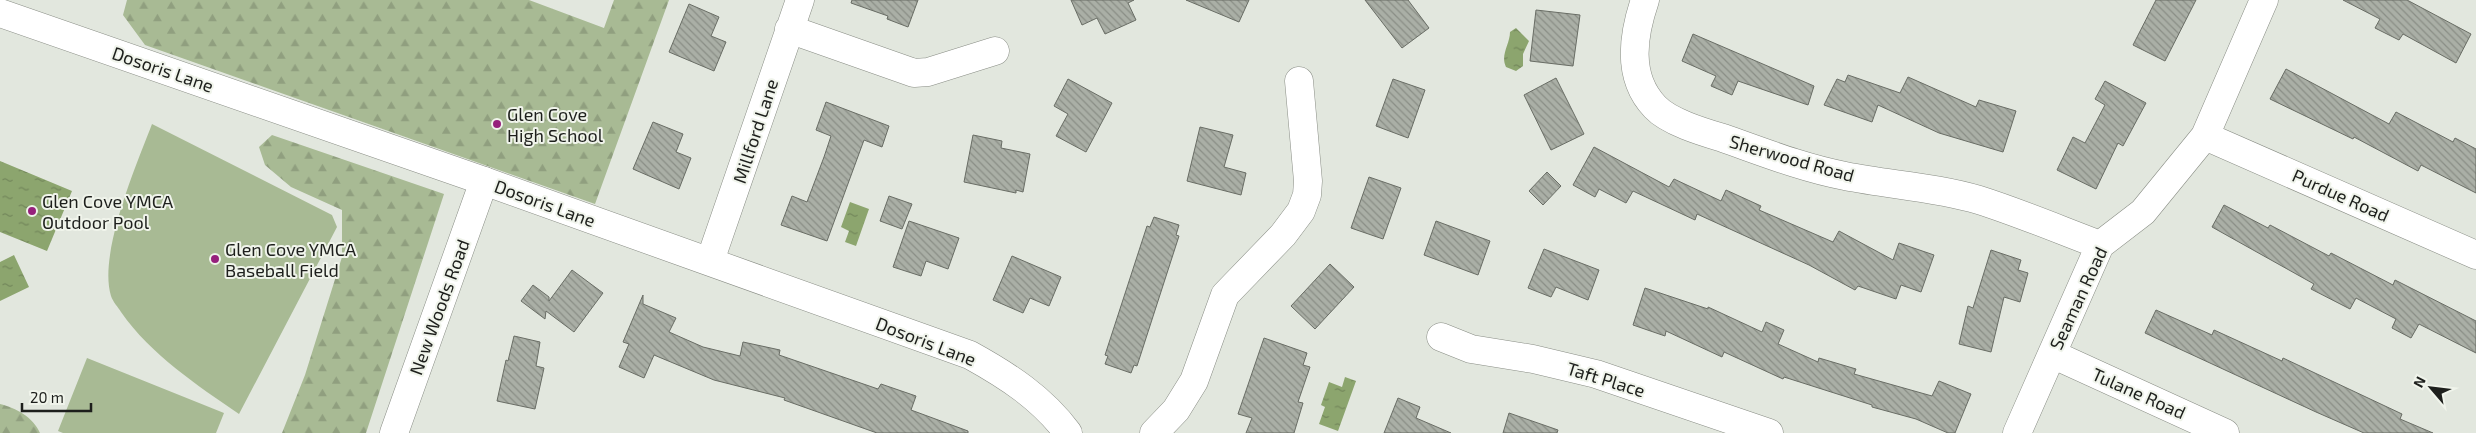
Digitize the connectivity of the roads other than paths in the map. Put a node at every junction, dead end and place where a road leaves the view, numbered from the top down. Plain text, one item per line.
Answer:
1 (800, 0) edge
2 (1645, 0) edge
3 (2264, 0) edge
4 (0, 13) edge
5 (789, 29) junction
6 (995, 50) dead end
7 (1299, 81) dead end
8 (2205, 136) junction
9 (484, 181) junction
10 (2100, 245) junction
11 (2476, 255) edge
12 (710, 262) junction
13 (1441, 337) dead end
14 (2052, 354) junction
15 (1738, 428) edge
16 (394, 433) edge
17 (1068, 433) edge
18 (1154, 433) edge
19 (1769, 433) edge
20 (2017, 433) edge
21 (2226, 433) edge

1 - 5 street, Millford Lane
2 - 10 street, Sherwood Road
3 - 8 street, Seaman Road
4 - 9 street, Dosoris Lane
5 - 6 street
5 - 12 street, Millford Lane
7 - 18 street
8 - 10 street, Seaman Road
8 - 11 street, Purdue Road
9 - 12 street, Dosoris Lane
9 - 16 street, New Woods Road
10 - 14 street, Seaman Road
12 - 17 street, Dosoris Lane
13 - 15 street, Taft Place
14 - 20 street, Seaman Road
14 - 21 street, Tulane Road
15 - 19 street, Taft Place

